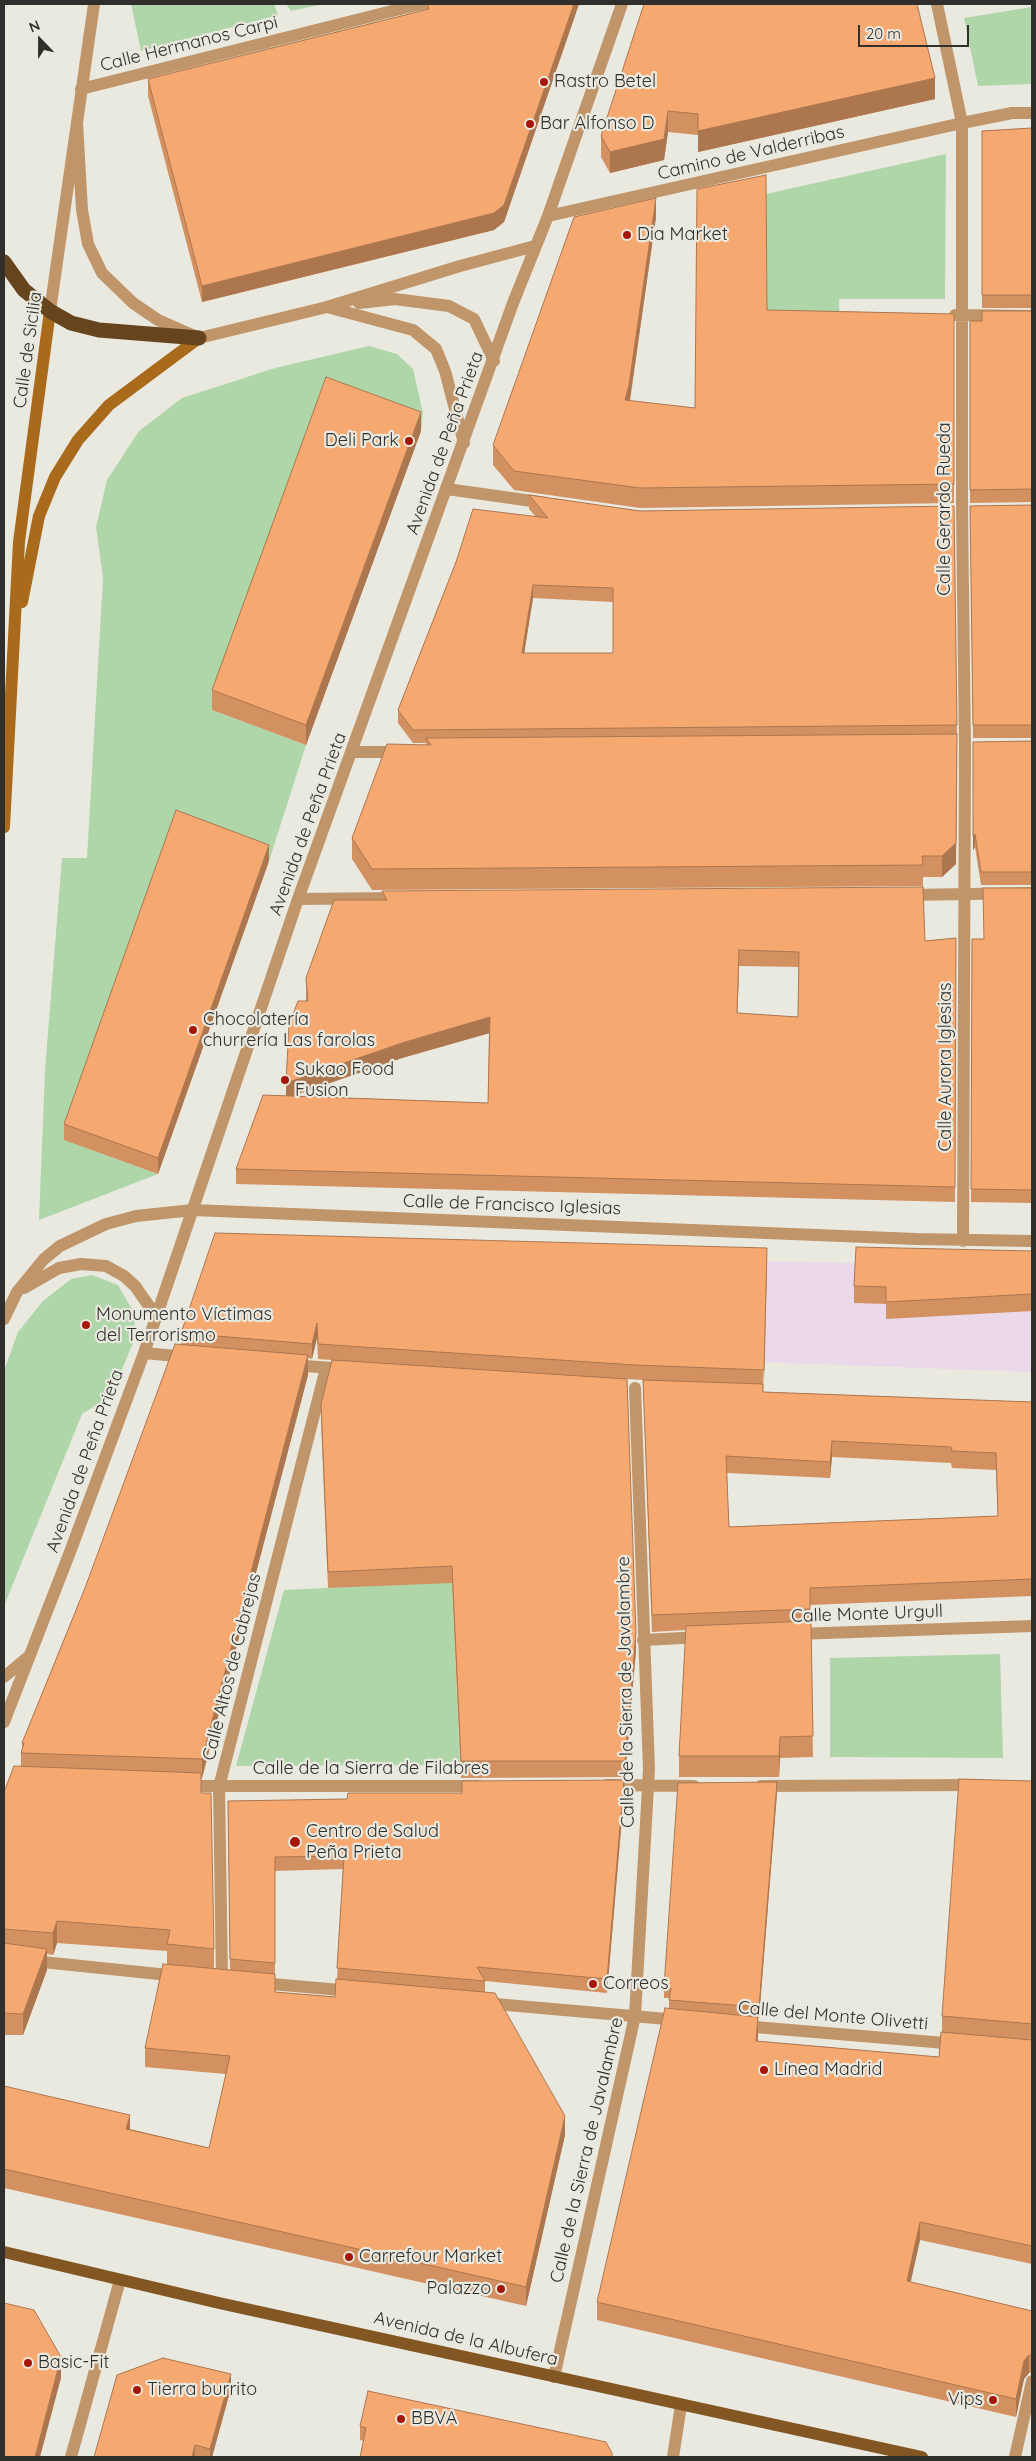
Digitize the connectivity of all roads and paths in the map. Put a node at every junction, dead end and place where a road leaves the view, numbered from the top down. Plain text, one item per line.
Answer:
1 (94, 4) edge
2 (422, 4) edge
3 (622, 4) edge
4 (937, 4) edge
5 (399, 6) edge
6 (81, 89) junction
7 (1032, 113) edge
8 (77, 123) junction
9 (962, 123) junction
10 (548, 216) junction
11 (535, 246) junction
12 (4, 262) edge
13 (327, 307) junction
14 (50, 311) junction
15 (961, 315) junction
16 (942, 316) edge
17 (1032, 316) edge
18 (199, 338) junction
19 (494, 361) junction
20 (464, 443) junction
21 (447, 489) junction
22 (554, 504) edge
23 (15, 641) junction
24 (352, 752) junction
25 (413, 752) edge
26 (4, 827) edge
27 (964, 894) junction
28 (1032, 894) edge
29 (895, 895) edge
30 (412, 898) edge
31 (298, 899) junction
32 (193, 1210) junction
33 (962, 1241) junction
34 (1032, 1241) edge
35 (17, 1292) junction
36 (156, 1316) junction
37 (4, 1319) edge
38 (144, 1353) junction
39 (200, 1358) edge
40 (278, 1364) edge
41 (326, 1368) junction
42 (356, 1370) edge
43 (635, 1388) edge
44 (1032, 1626) edge
45 (784, 1634) edge
46 (715, 1637) edge
47 (643, 1640) junction
48 (28, 1657) junction
49 (4, 1676) edge
50 (4, 1722) edge
51 (591, 1785) edge
52 (648, 1785) junction
53 (983, 1785) edge
54 (169, 1786) edge
55 (496, 1786) edge
56 (705, 1786) edge
57 (745, 1786) edge
58 (219, 1787) junction
59 (4, 1958) edge
60 (193, 1977) edge
61 (222, 1980) edge
62 (252, 1983) edge
63 (369, 1993) edge
64 (476, 2002) edge
65 (635, 2016) junction
66 (694, 2021) edge
67 (734, 2025) edge
68 (973, 2045) edge
69 (4, 2252) edge
70 (120, 2280) junction
71 (554, 2377) junction
72 (1032, 2381) edge
73 (681, 2405) junction
74 (70, 2457) edge
75 (673, 2457) edge
76 (922, 2457) edge
77 (1015, 2457) edge

1 - 6 street, Calle de Sicilia
2 - 5 street, Calle Hermanos Carpi
3 - 10 street, Avenida de Peña Prieta
4 - 9 street
5 - 6 street, Calle Hermanos Carpi
6 - 8 street, Calle de Sicilia
7 - 9 street, Camino de Valderribas
8 - 14 street, Calle de Sicilia
8 - 18 street, Calle de Sicilia
9 - 10 street, Camino de Valderribas
9 - 15 street, Calle Gerardo Rueda
10 - 11 street, Avenida de Peña Prieta
11 - 13 street
11 - 19 street, Avenida de Peña Prieta
12 - 14 highway
13 - 18 street
13 - 19 street
13 - 20 street
14 - 18 highway
14 - 23 main road, Calle de Sicilia
15 - 16 street
15 - 17 street
15 - 27 street, Calle Gerardo Rueda
18 - 23 main road
19 - 20 street, Avenida de Peña Prieta
20 - 21 street, Avenida de Peña Prieta
21 - 22 street
21 - 24 street, Avenida de Peña Prieta
23 - 26 main road
24 - 25 street
24 - 31 street, Avenida de Peña Prieta
27 - 28 street
27 - 29 street
27 - 33 street, Calle Aurora Iglesias
30 - 31 street
31 - 32 street, Avenida de Peña Prieta
32 - 33 street, Calle de Francisco Iglesias
32 - 35 street, Calle de Francisco Iglesias
32 - 36 street, Avenida de Peña Prieta
33 - 34 street, Calle de Francisco Iglesias
35 - 36 street
35 - 37 street, Calle de Francisco Iglesias
36 - 38 street, Avenida de Peña Prieta
38 - 39 street
38 - 48 street, Avenida de Peña Prieta
40 - 41 street
41 - 42 street
41 - 58 street, Calle Altos de Cabrejas
43 - 47 street, Calle de la Sierra de Javalambre
44 - 45 street, Calle Monte Urgull
46 - 47 street
47 - 52 street, Calle de la Sierra de Javalambre
48 - 49 street, Avenida de Peña Prieta
48 - 50 street, Avenida de Peña Prieta
51 - 52 street
52 - 56 street
52 - 65 street, Calle de la Sierra de Javalambre
53 - 57 street
54 - 58 street, Calle de la Sierra de Filabres
55 - 58 street, Calle de la Sierra de Filabres
58 - 61 street, Calle Altos de Cabrejas
59 - 60 street
62 - 63 street
64 - 65 street
65 - 66 street
65 - 71 street, Calle de la Sierra de Javalambre
67 - 68 street, Calle del Monte Olivetti
69 - 70 main road, Avenida de la Albufera
70 - 71 main road, Avenida de la Albufera
70 - 74 street
71 - 73 main road, Avenida de la Albufera
72 - 77 street
73 - 75 street
73 - 76 main road, Avenida de la Albufera

